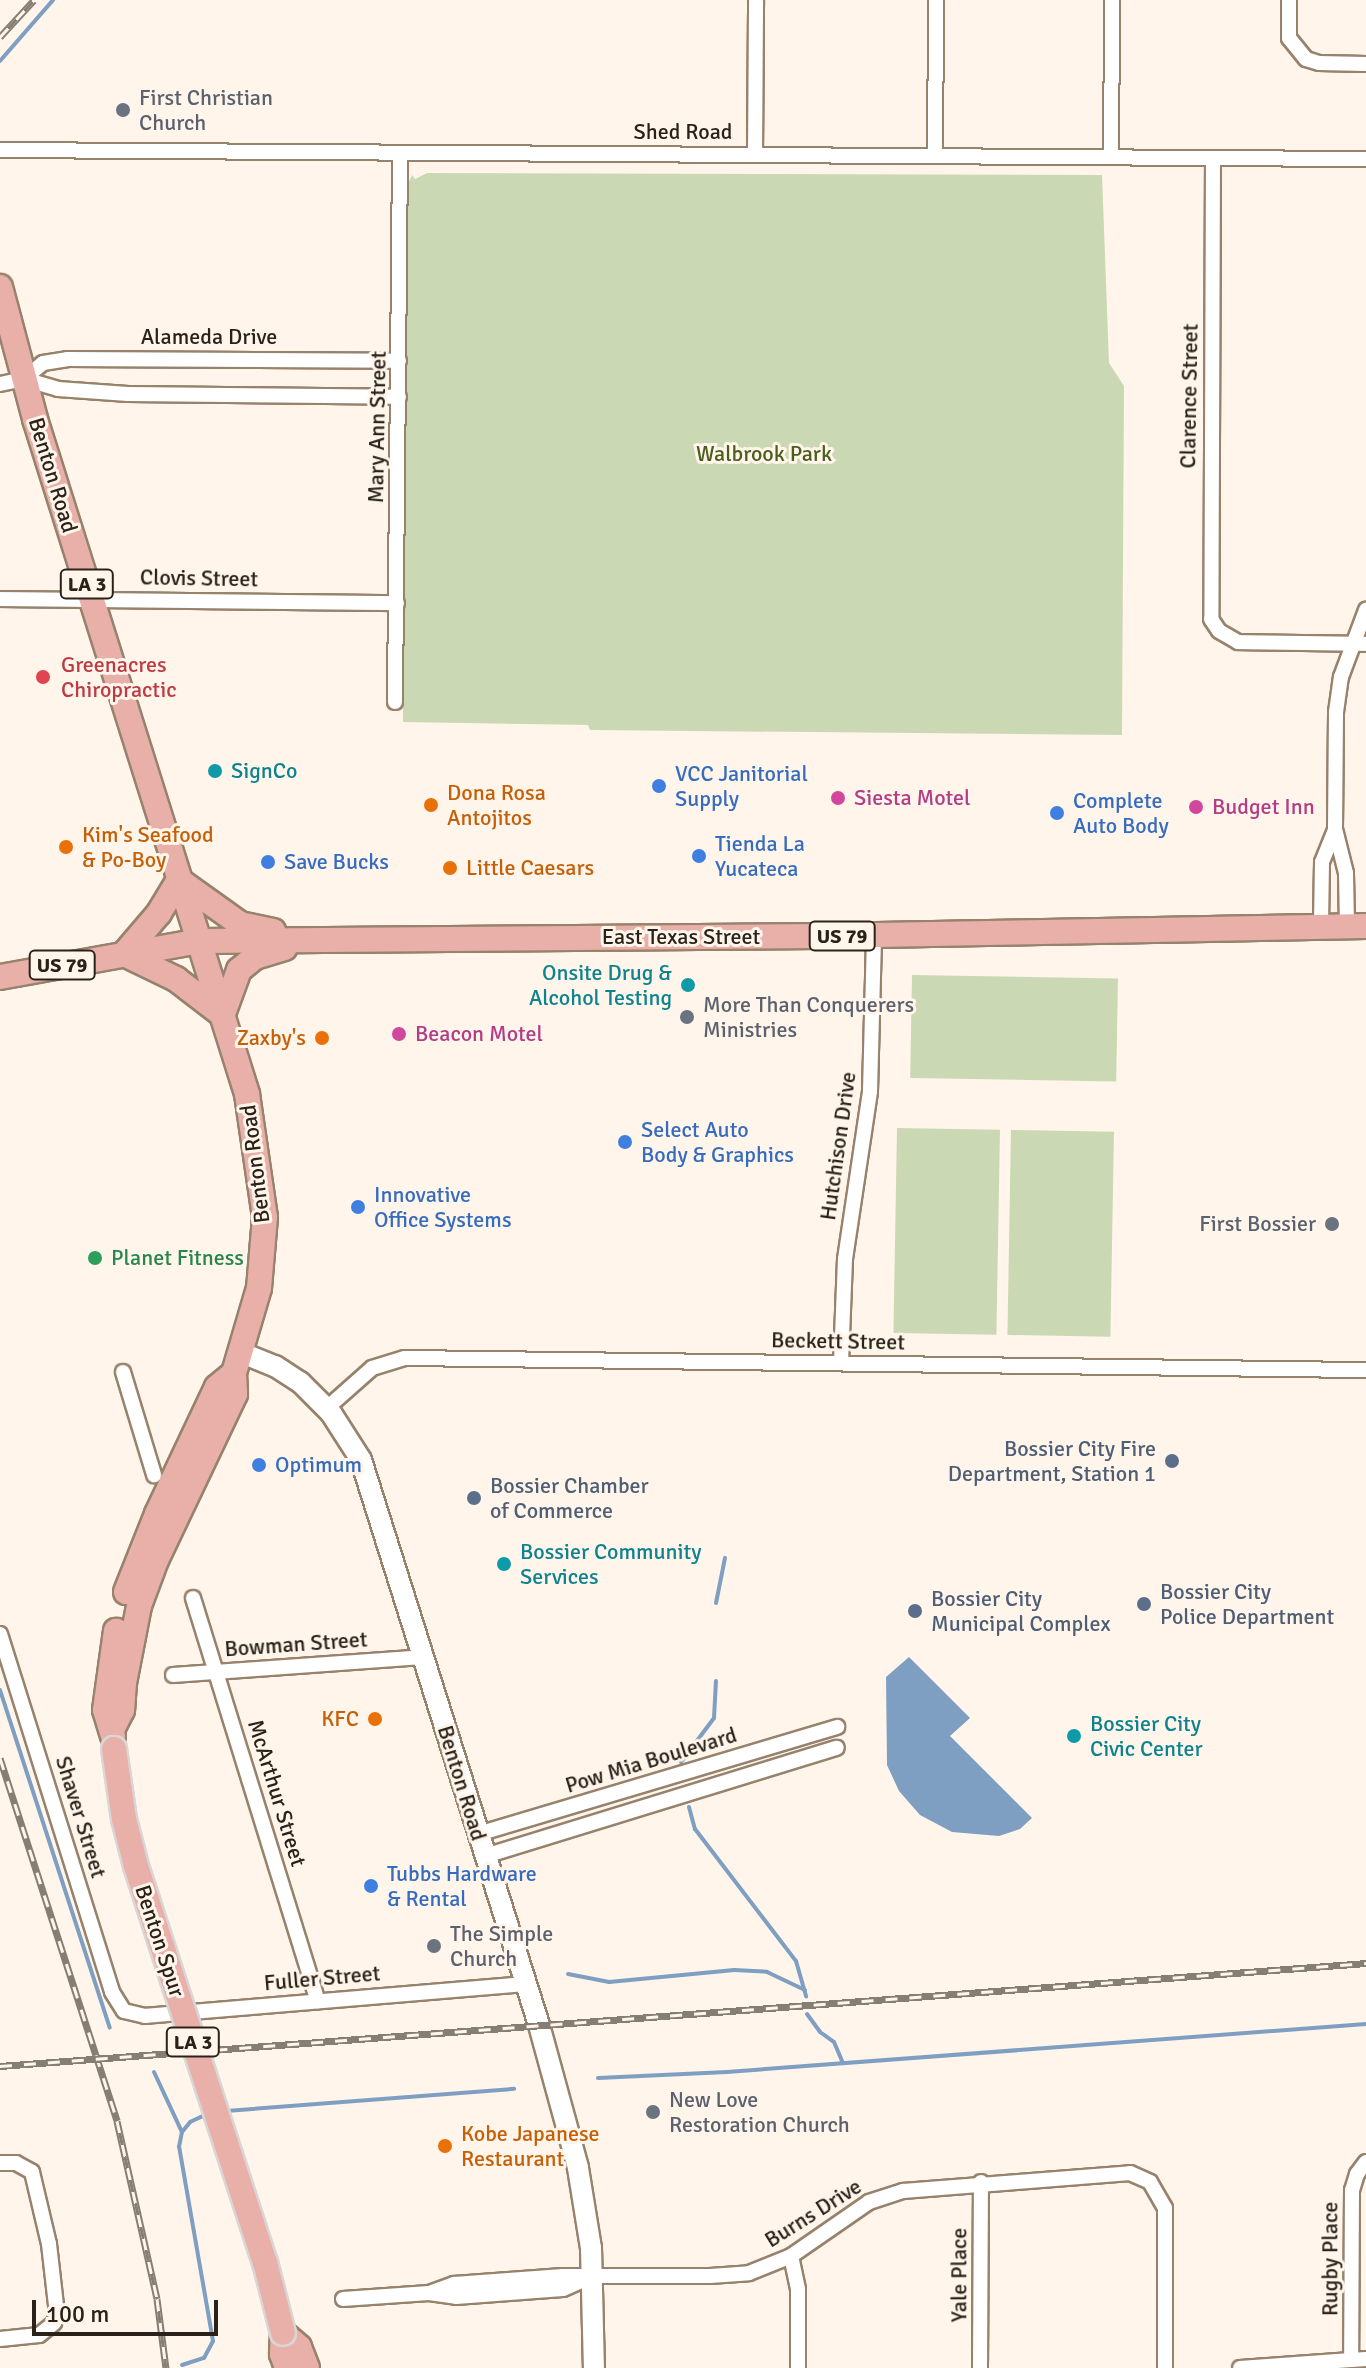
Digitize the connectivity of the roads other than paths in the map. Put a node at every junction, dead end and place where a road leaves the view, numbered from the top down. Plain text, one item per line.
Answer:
1 (756, 0) edge
2 (936, 0) edge
3 (1112, 0) edge
4 (1289, 0) edge
5 (1366, 64) edge
6 (0, 150) edge
7 (400, 153) junction
8 (755, 154) junction
9 (935, 155) junction
10 (1111, 157) junction
11 (1213, 158) junction
12 (1366, 159) edge
13 (0, 287) edge
14 (399, 361) junction
15 (24, 379) junction
16 (0, 384) edge
17 (399, 397) junction
18 (0, 599) edge
19 (91, 599) junction
20 (397, 603) junction
21 (1366, 610) edge
22 (1359, 644) edge
23 (395, 702) dead end
24 (1335, 829) junction
25 (179, 880) junction
26 (1321, 926) junction
27 (1356, 926) edge
28 (874, 936) junction
29 (318, 940) junction
30 (200, 941) junction
31 (124, 954) junction
32 (0, 977) edge
33 (223, 1015) junction
34 (238, 1363) junction
35 (841, 1363) junction
36 (1366, 1370) edge
37 (123, 1372) dead end
38 (327, 1408) junction
39 (154, 1475) dead end
40 (193, 1598) dead end
41 (0, 1634) edge
42 (422, 1657) junction
43 (217, 1672) junction
44 (173, 1675) dead end
45 (837, 1727) dead end
46 (837, 1748) dead end
47 (478, 1834) junction
48 (485, 1856) junction
49 (525, 1984) junction
50 (318, 2001) junction
51 (124, 2011) joint
52 (1366, 2162) edge
53 (0, 2163) edge
54 (981, 2182) junction
55 (791, 2256) junction
56 (592, 2276) junction
57 (343, 2299) dead end
58 (283, 2333) junction
59 (0, 2339) edge
60 (1358, 2359) edge
61 (287, 2368) edge
62 (307, 2368) edge
63 (594, 2368) edge
64 (798, 2368) edge
65 (980, 2368) edge
66 (1165, 2368) edge
67 (1240, 2368) edge

1 - 8 street
2 - 9 street
3 - 10 street
4 - 5 street
6 - 7 street, Shed Road
7 - 8 street, Shed Road
7 - 14 street, Mary Ann Street
8 - 9 street, Shed Road
9 - 10 street, Shed Road
10 - 11 street, Shed Road
11 - 12 street, Shed Road
11 - 22 street, Clarence Street
13 - 15 main road, Benton Road / LA 3
14 - 15 street, Alameda Drive
14 - 17 street, Mary Ann Street
15 - 16 street, Alameda Drive
15 - 17 street, Alameda Drive
15 - 19 main road, Benton Road / LA 3
17 - 20 street, Mary Ann Street
18 - 19 street, Clovis Street
19 - 20 street, Clovis Street
19 - 25 main road, Benton Road / LA 3
20 - 23 street, Mary Ann Street
21 - 22 street
22 - 24 street
24 - 26 street
24 - 27 street
25 - 29 main road
25 - 30 main road, Benton Road / LA 3
25 - 31 main road
26 - 27 main road, East Texas Street / US 79
26 - 28 main road, East Texas Street / US 79
28 - 29 main road, East Texas Street / US 79
28 - 35 street, Hutchison Drive
29 - 30 main road, East Texas Street / US 79
29 - 33 main road
30 - 31 main road, East Texas Street / US 79
30 - 33 main road, Benton Road / LA 3
31 - 32 main road, East Texas Street / US 79
31 - 33 main road
33 - 34 main road, Benton Road / LA 3
34 - 38 main road, Benton Road
34 - 58 main road, Benton Spur / LA 3, bridge
35 - 36 street, Beckett Street
35 - 38 street, Beckett Street
37 - 39 street
38 - 42 main road, Benton Road
40 - 43 street, McArthur Street
41 - 51 street, Shaver Street
42 - 43 street, Bowman Street
42 - 47 main road, Benton Road
43 - 44 street, Bowman Street
43 - 50 street, McArthur Street
45 - 47 street, Pow Mia Boulevard
46 - 48 street, Pow Mia Boulevard
47 - 48 main road, Benton Road
48 - 49 main road, Benton Road
49 - 50 street, Fuller Street
49 - 56 main road, Benton Road
50 - 51 street, Fuller Street
52 - 60 street, Rugby Place
53 - 59 street
54 - 55 street, Burns Drive
54 - 65 street, Yale Place
54 - 66 street, Burns Drive
55 - 56 street, Burns Drive
55 - 64 street
56 - 57 street, Burns Drive
56 - 63 main road, Benton Road
58 - 61 main road, Benton Spur / LA 3
58 - 62 main road, Benton Spur / LA 3
60 - 67 street, Rugby Place

